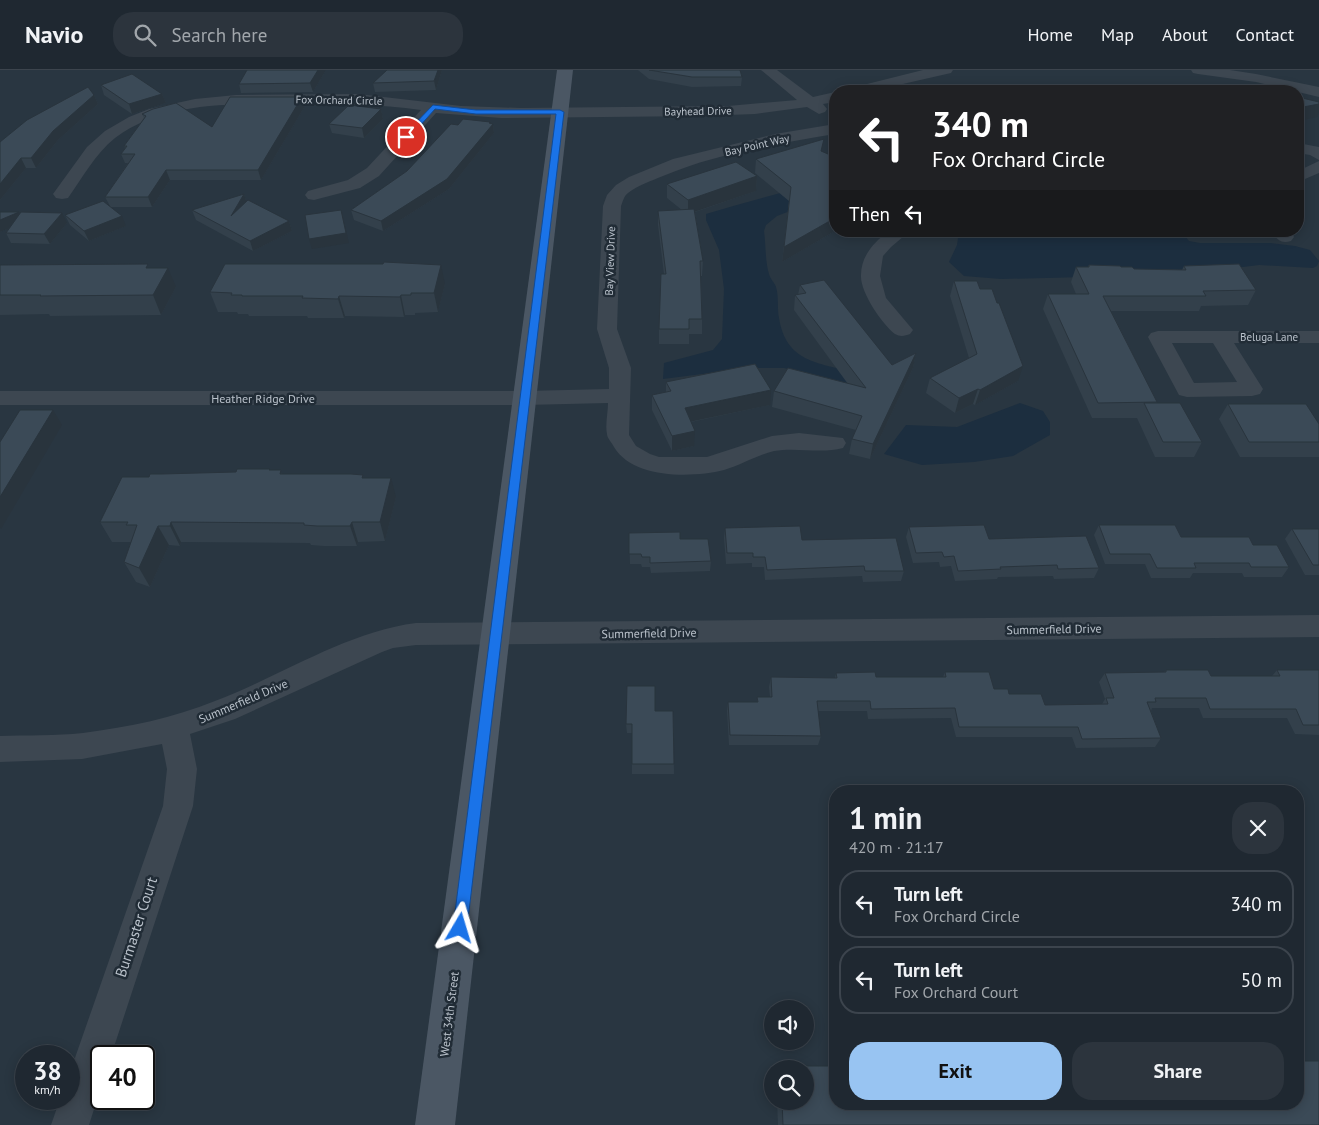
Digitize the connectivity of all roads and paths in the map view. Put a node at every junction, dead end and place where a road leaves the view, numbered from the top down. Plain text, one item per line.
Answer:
1 (565, 70) edge
2 (768, 70) edge
3 (946, 70) edge
4 (1198, 70) edge
5 (878, 85) edge
6 (1288, 85) edge
7 (1304, 89) edge
8 (1319, 92) edge
9 (829, 98) edge
10 (810, 102) junction
11 (433, 107) junction
12 (560, 112) junction
13 (829, 117) edge
14 (829, 130) edge
15 (1304, 149) edge
16 (679, 163) joint
17 (1318, 164) edge
18 (1304, 173) edge
19 (62, 194) dead end
20 (314, 195) dead end
21 (892, 237) edge
22 (904, 330) dead end
23 (1220, 337) dead end
24 (1319, 337) edge
25 (619, 396) junction
26 (0, 398) edge
27 (525, 398) junction
28 (835, 444) dead end
29 (1319, 626) edge
30 (495, 634) junction
31 (174, 728) junction
32 (0, 749) edge
33 (70, 1125) edge
34 (435, 1125) edge

1 - 12 street, West 34th Street
2 - 10 street
3 - 5 street
4 - 6 street
7 - 8 street
9 - 10 street, Bayhead Drive
10 - 12 street, Bayhead Drive
10 - 13 street
11 - 12 street, Fox Orchard Circle
11 - 19 street, Fox Orchard Circle
11 - 20 street
12 - 27 street, West 34th Street
14 - 16 street, Bay Point Way
15 - 17 street
16 - 25 street, Bay View Drive
17 - 18 street
21 - 22 street
23 - 24 street, Beluga Lane
25 - 27 street
25 - 28 street, Bay View Drive
26 - 27 street, Heather Ridge Drive
27 - 30 street, West 34th Street
29 - 30 street, Summerfield Drive
30 - 31 street, Summerfield Drive
30 - 34 street, West 34th Street
31 - 32 street, Summerfield Drive
31 - 33 street, Burmaster Court

